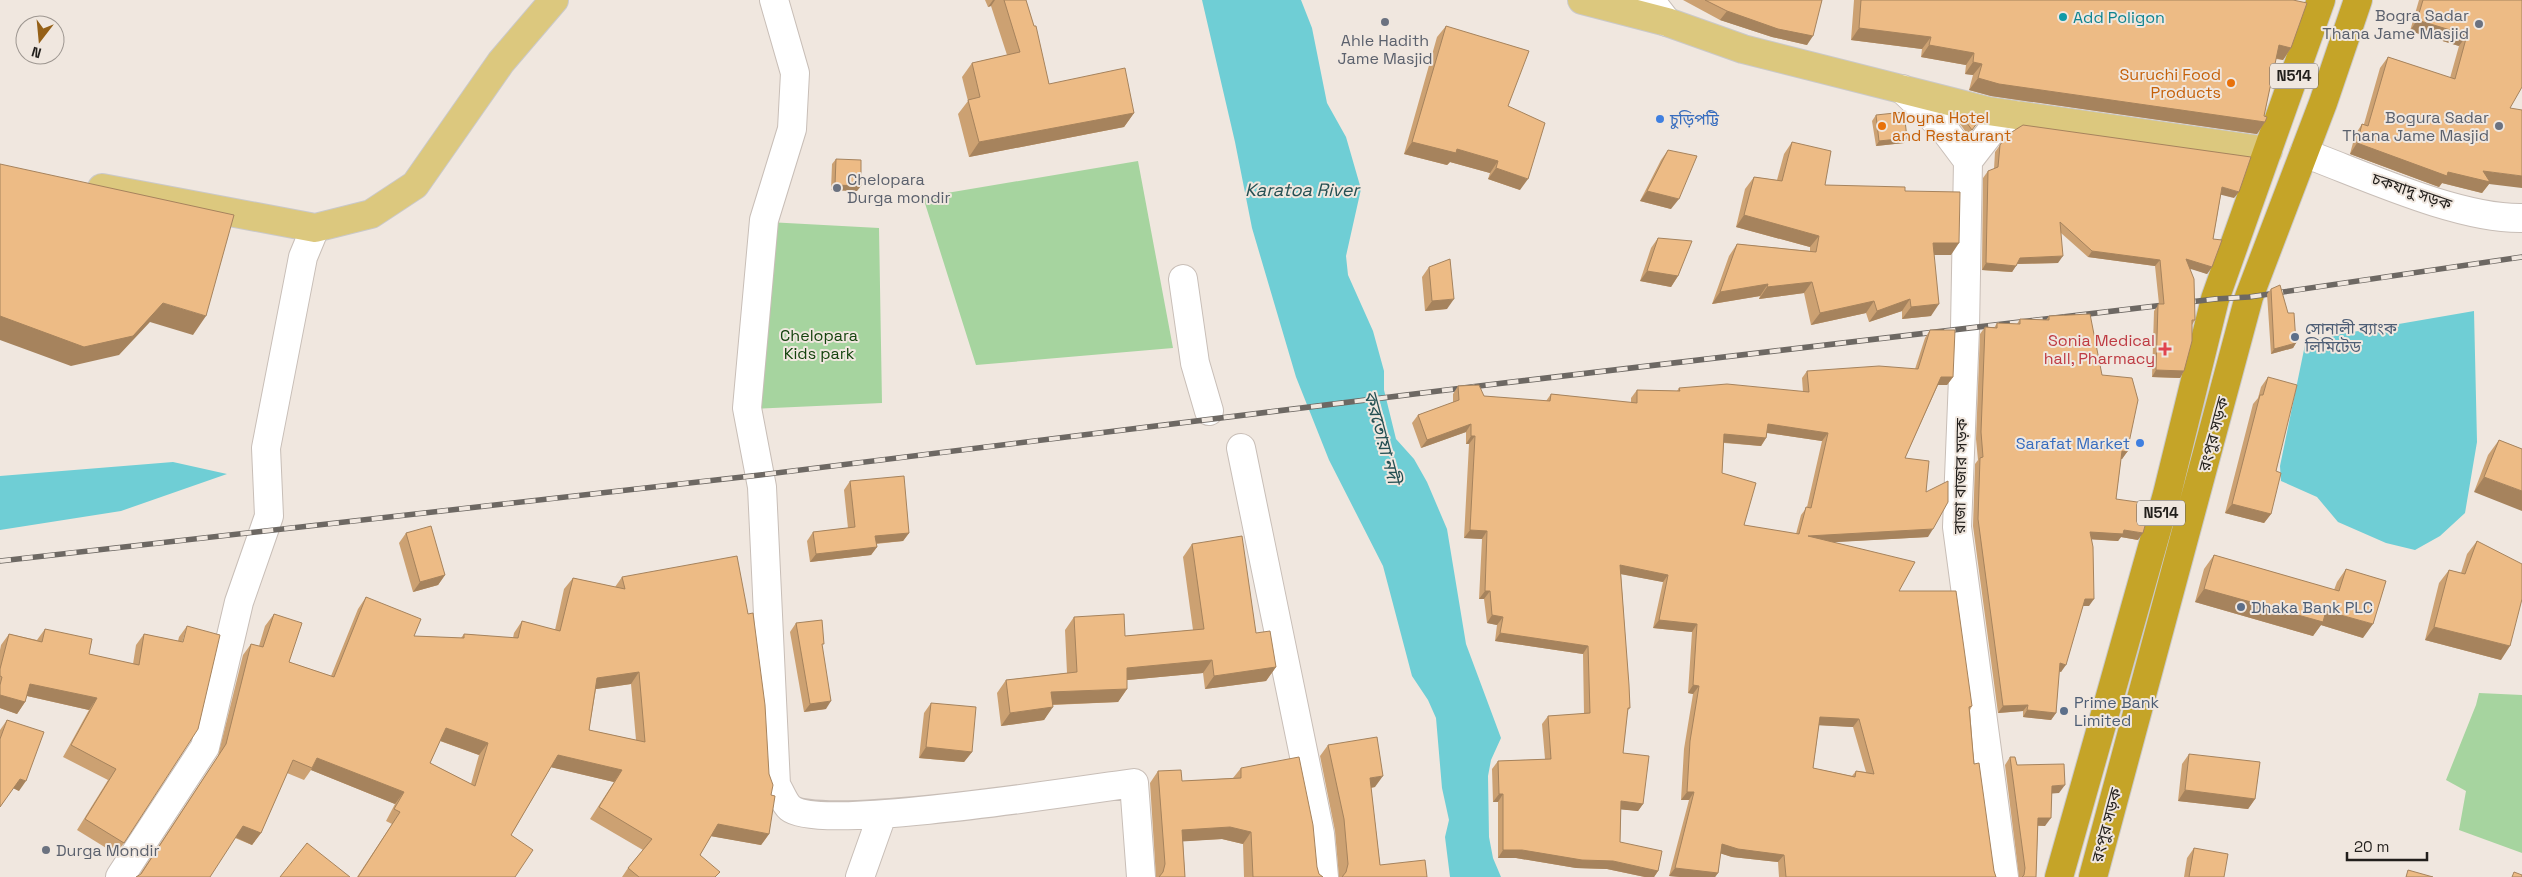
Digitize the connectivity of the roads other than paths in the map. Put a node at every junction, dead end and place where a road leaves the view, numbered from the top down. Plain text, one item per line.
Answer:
1 (554, 0) edge
2 (774, 0) edge
3 (1582, 0) edge
4 (1650, 0) edge
5 (2321, 0) edge
6 (2358, 0) edge
7 (1667, 22) junction
8 (1902, 89) junction
9 (2016, 115) junction
10 (2268, 151) junction
11 (2304, 153) junction
12 (1968, 162) junction
13 (76, 183) edge
14 (2522, 218) edge
15 (315, 228) junction
16 (1182, 279) dead end
17 (1209, 412) dead end
18 (1241, 448) dead end
19 (882, 815) junction
20 (120, 877) edge
21 (860, 877) edge
22 (1141, 877) edge
23 (1324, 877) edge
24 (2004, 877) edge
25 (2059, 877) edge
26 (2093, 877) edge

1 - 15 main road
2 - 19 street
3 - 7 main road
4 - 7 street
5 - 10 highway, রংপুর সড়ক / N514
6 - 11 highway, রংপুর সড়ক
7 - 8 main road
8 - 9 main road
8 - 12 street
9 - 10 main road
9 - 12 street
10 - 25 highway, রংপুর সড়ক / N514
11 - 14 street, চকযাদু সড়ক
11 - 26 highway, রংপুর সড়ক / N514
12 - 24 street, রাজা বাজার সড়ক
13 - 15 main road
15 - 20 street
16 - 17 street
18 - 23 street
19 - 21 street
19 - 22 street

